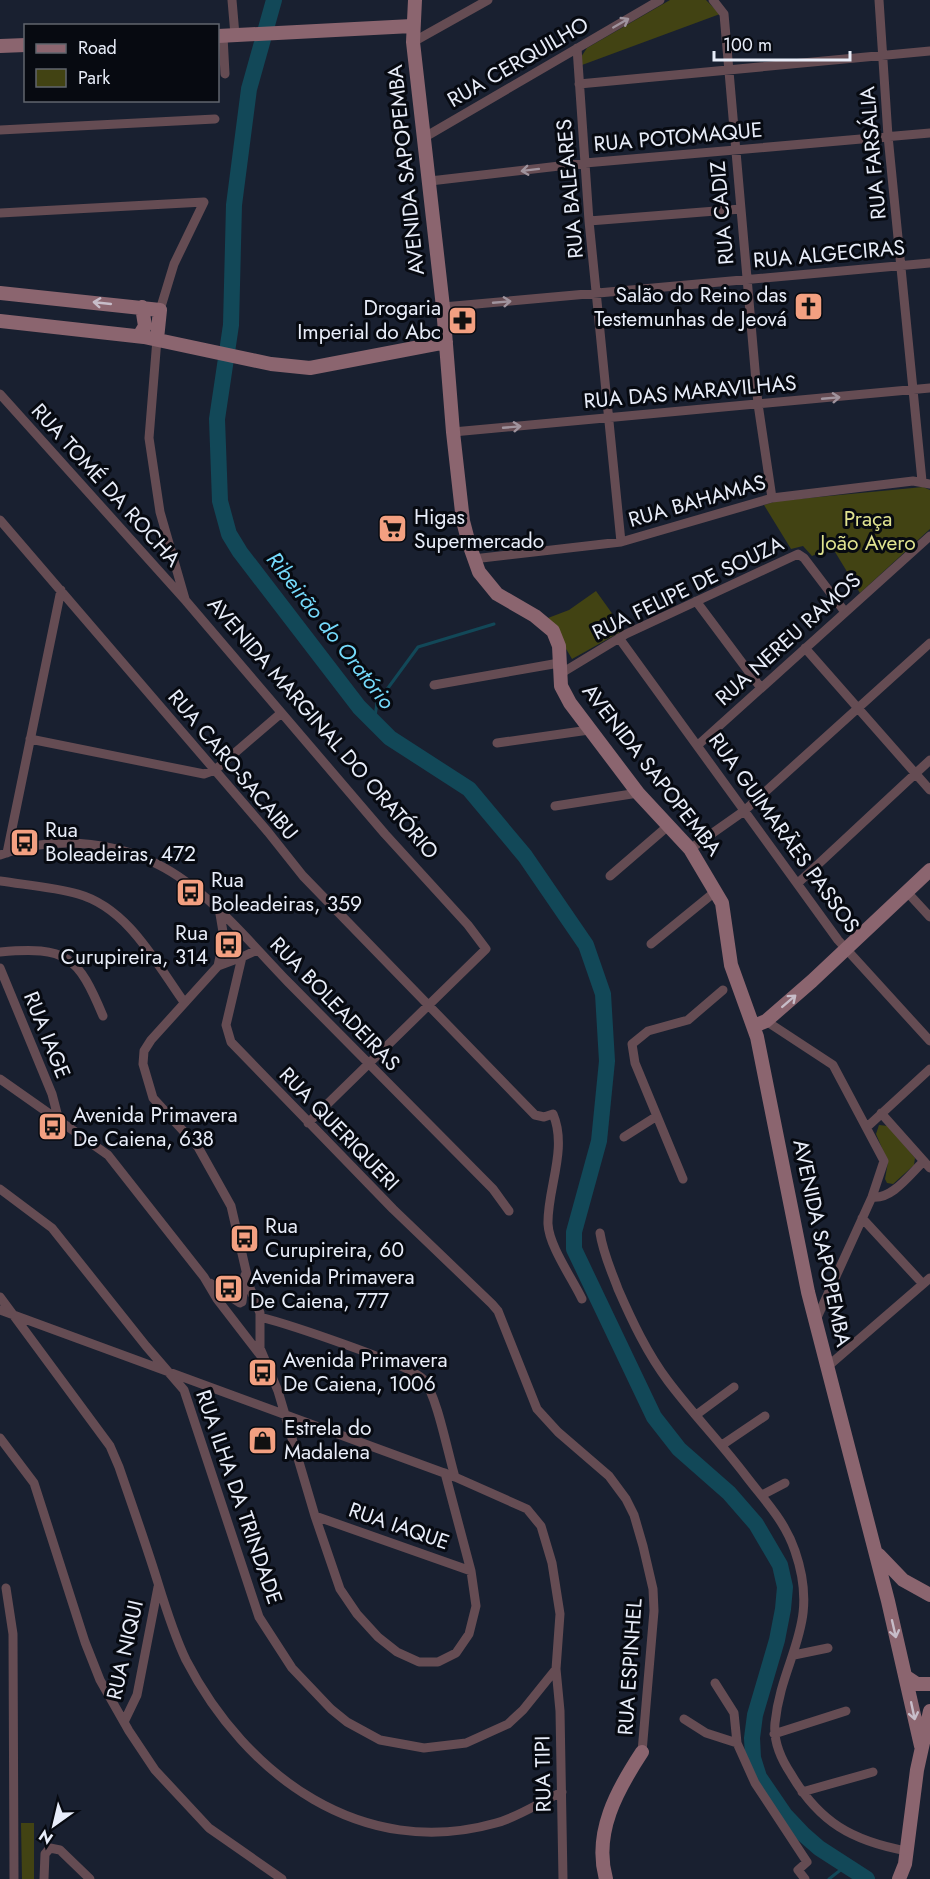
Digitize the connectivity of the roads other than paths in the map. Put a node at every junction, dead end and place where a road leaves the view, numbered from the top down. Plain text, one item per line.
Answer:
1 (232, 0) edge
2 (415, 0) edge
3 (488, 0) edge
4 (660, 0) edge
5 (713, 0) edge
6 (879, 0) edge
7 (412, 26) junction
8 (225, 36) edge
9 (413, 42) junction
10 (24, 45) edge
11 (0, 46) edge
12 (577, 48) junction
13 (930, 51) edge
14 (883, 56) junction
15 (728, 70) junction
16 (225, 74) dead end
17 (579, 84) junction
18 (215, 119) dead end
19 (0, 130) edge
20 (930, 134) edge
21 (888, 136) junction
22 (425, 137) junction
23 (734, 149) junction
24 (585, 163) junction
25 (430, 181) junction
26 (741, 209) junction
27 (0, 213) edge
28 (589, 221) junction
29 (930, 263) edge
30 (900, 266) junction
31 (746, 280) junction
32 (0, 293) edge
33 (598, 293) junction
34 (142, 307) junction
35 (443, 307) junction
36 (160, 310) junction
37 (0, 321) edge
38 (139, 336) junction
39 (157, 339) junction
40 (446, 342) junction
41 (930, 388) edge
42 (912, 390) junction
43 (0, 394) edge
44 (758, 404) junction
45 (609, 418) junction
46 (453, 432) junction
47 (926, 482) edge
48 (772, 498) junction
49 (0, 520) edge
50 (930, 536) edge
51 (621, 542) junction
52 (473, 559) junction
53 (61, 590) junction
54 (186, 601) junction
55 (696, 601) junction
56 (845, 612) junction
57 (619, 638) junction
58 (930, 643) edge
59 (805, 648) junction
60 (559, 669) junction
61 (434, 684) dead end
62 (761, 688) junction
63 (857, 709) junction
64 (280, 714) junction
65 (589, 730) junction
66 (30, 739) junction
67 (497, 743) dead end
68 (698, 745) junction
69 (930, 760) edge
70 (215, 770) junction
71 (915, 774) junction
72 (930, 790) edge
73 (638, 793) junction
74 (555, 806) dead end
75 (744, 811) junction
76 (668, 826) junction
77 (690, 849) junction
78 (4, 854) edge
79 (930, 870) edge
80 (610, 876) dead end
81 (0, 881) edge
82 (798, 883) junction
83 (716, 891) junction
84 (907, 892) junction
85 (220, 914) junction
86 (930, 917) edge
87 (651, 944) dead end
88 (845, 948) junction
89 (257, 950) junction
90 (0, 952) edge
91 (242, 957) junction
92 (218, 966) junction
93 (0, 968) edge
94 (723, 990) dead end
95 (184, 1002) junction
96 (428, 1004) junction
97 (103, 1016) dead end
98 (760, 1023) junction
99 (930, 1041) edge
100 (368, 1064) junction
101 (930, 1069) edge
102 (0, 1079) edge
103 (881, 1113) junction
104 (657, 1116) junction
105 (58, 1118) junction
106 (308, 1123) junction
107 (867, 1127) junction
108 (624, 1137) dead end
109 (927, 1164) edge
110 (683, 1179) dead end
111 (0, 1189) edge
112 (872, 1197) junction
113 (510, 1211) dead end
114 (862, 1218) junction
115 (600, 1233) dead end
116 (246, 1270) junction
117 (204, 1277) junction
118 (926, 1281) edge
119 (0, 1297) edge
120 (582, 1299) dead end
121 (241, 1302) junction
122 (257, 1306) junction
123 (0, 1310) edge
124 (12, 1314) junction
125 (259, 1320) junction
126 (816, 1320) junction
127 (236, 1324) junction
128 (264, 1360) junction
129 (827, 1367) junction
130 (171, 1373) junction
131 (734, 1387) dead end
132 (285, 1414) junction
133 (696, 1414) junction
134 (765, 1416) dead end
135 (0, 1438) edge
136 (724, 1447) junction
137 (589, 1459) joint
138 (445, 1473) junction
139 (455, 1477) junction
140 (785, 1483) dead end
141 (762, 1495) junction
142 (315, 1516) junction
143 (876, 1551) junction
144 (471, 1571) junction
145 (158, 1585) junction
146 (6, 1588) dead end
147 (924, 1593) edge
148 (888, 1600) junction
149 (828, 1648) dead end
150 (794, 1655) junction
151 (556, 1669) junction
152 (905, 1677) junction
153 (715, 1683) dead end
154 (930, 1684) edge
155 (930, 1699) edge
156 (846, 1711) dead end
157 (930, 1712) edge
158 (684, 1719) dead end
159 (124, 1722) junction
160 (774, 1734) junction
161 (738, 1743) junction
162 (921, 1746) junction
163 (642, 1752) joint
164 (873, 1772) dead end
165 (562, 1792) junction
166 (802, 1792) junction
167 (906, 1857) junction
168 (14, 1879) edge
169 (44, 1879) edge
170 (90, 1879) edge
171 (282, 1879) edge
172 (563, 1879) edge
173 (606, 1879) edge
174 (805, 1879) edge
175 (899, 1879) edge

1 - 8 street
2 - 7 main road, AVENIDA SAPOPEMBA
3 - 9 street
12 -> 4 street, RUA CERQUILHO
5 - 15 street, RUA CADIZ
6 - 14 street, RUA FARSÁLIA
7 - 8 main road
7 - 9 main road, AVENIDA SAPOPEMBA
8 - 16 street
9 - 22 main road, AVENIDA SAPOPEMBA
10 - 11 main road
12 - 17 street, RUA BALEARES
12 - 22 street, RUA CERQUILHO
13 - 14 street
14 - 15 street
14 - 21 street, RUA FARSÁLIA
15 - 17 street
15 - 23 street, RUA CADIZ
17 - 24 street, RUA BALEARES
18 - 19 street
20 - 21 street, RUA POTOMAQUE
21 - 23 street, RUA POTOMAQUE
21 - 30 street, RUA FARSÁLIA
22 - 25 main road, AVENIDA SAPOPEMBA
23 - 24 street, RUA POTOMAQUE
23 - 26 street, RUA CADIZ
24 -> 25 street, RUA POTOMAQUE
24 - 28 street, RUA BALEARES
25 - 35 main road, AVENIDA SAPOPEMBA
26 - 28 street
26 - 31 street, RUA CADIZ
27 - 36 street, AVENIDA MARGINAL DO ORATÓRIO
28 - 33 street, RUA BALEARES
29 - 30 street, RUA ALGECIRAS
30 - 31 street, RUA ALGECIRAS
30 - 42 street, RUA FARSÁLIA
31 - 33 street, RUA ALGECIRAS
31 - 44 street, RUA CADIZ
34 -> 32 main road
35 -> 33 street, RUA ALGECIRAS
33 - 45 street, RUA BALEARES
34 - 36 main road
34 - 38 main road
35 - 40 main road, AVENIDA SAPOPEMBA
36 - 39 main road, AVENIDA MARGINAL DO ORATÓRIO
37 - 38 main road
38 - 39 main road
39 - 40 main road
39 - 54 street, AVENIDA MARGINAL DO ORATÓRIO
40 - 46 main road, AVENIDA SAPOPEMBA
41 - 42 street, RUA DAS MARAVILHAS
44 -> 42 street, RUA DAS MARAVILHAS
42 - 47 street, RUA FARSÁLIA
43 - 54 street, RUA TOMÉ DA ROCHA
44 - 45 street, RUA DAS MARAVILHAS
44 - 48 street, RUA CADIZ
46 -> 45 street, RUA DAS MARAVILHAS
45 - 51 street, RUA BALEARES
46 - 52 main road, AVENIDA SAPOPEMBA
47 - 48 street, RUA BAHAMAS
48 - 51 street, RUA BAHAMAS
49 - 53 street, RUA CARO-SACAIBU
50 - 56 street, RUA NEREU RAMOS
51 - 52 street, RUA BAHAMAS
52 - 60 main road, AVENIDA SAPOPEMBA
53 - 66 street
53 - 70 street, RUA CARO-SACAIBU
54 - 64 street, AVENIDA MARGINAL DO ORATÓRIO
55 - 56 street, RUA FELIPE DE SOUZA
55 - 57 street, RUA FELIPE DE SOUZA
55 - 62 street
56 - 59 street, RUA NEREU RAMOS
57 - 60 street, RUA FELIPE DE SOUZA
57 - 68 street, RUA GUIMARÃES PASSOS
58 - 63 street
59 - 62 street, RUA NEREU RAMOS
59 - 63 street
60 - 61 street
60 - 65 main road, AVENIDA SAPOPEMBA
62 - 68 street, RUA NEREU RAMOS
63 - 71 street
63 - 75 street
64 - 70 street
64 - 96 street, AVENIDA MARGINAL DO ORATÓRIO
65 - 67 street
65 - 73 main road, AVENIDA SAPOPEMBA
66 - 70 street
66 - 78 street
68 - 75 street, RUA GUIMARÃES PASSOS
69 - 71 street
70 - 96 street, RUA CARO-SACAIBU
71 - 72 street
71 - 82 street
73 - 74 street
73 - 76 main road, AVENIDA SAPOPEMBA
75 - 77 street
75 - 82 street, RUA GUIMARÃES PASSOS
76 - 77 main road, AVENIDA SAPOPEMBA
76 - 80 street
77 - 83 main road, AVENIDA SAPOPEMBA
78 - 85 street, RUA BOLEADEIRAS
79 - 84 main road
81 - 95 street
82 - 88 street, RUA GUIMARÃES PASSOS
83 - 87 street
83 - 98 main road, AVENIDA SAPOPEMBA
84 - 86 street
84 - 88 main road
85 - 89 street, RUA BOLEADEIRAS
85 - 92 street
98 -> 88 main road
88 - 99 street, RUA GUIMARÃES PASSOS
89 - 91 street
89 - 100 street, RUA BOLEADEIRAS
90 - 97 street
91 - 92 street
91 - 106 street, RUA QUERIQUERI
92 - 95 street
93 - 105 street, RUA IAGE
94 - 104 street
95 - 116 street
96 - 100 street
96 - 120 street, RUA CARO-SACAIBU
98 - 107 street
98 - 126 main road, AVENIDA SAPOPEMBA
100 - 106 street
100 - 113 street, RUA BOLEADEIRAS
101 - 103 street
102 - 105 street
103 - 107 street
103 - 109 street
104 - 108 street
104 - 110 street
105 - 117 street
106 - 137 street, RUA QUERIQUERI
107 - 112 street
109 - 112 street
111 - 130 street, RUA ILHA DA TRINDADE
112 - 114 street
114 - 118 street
114 - 126 street
115 - 133 street
116 - 121 street
116 - 122 street
117 - 121 street
117 - 127 street
118 - 129 street
119 - 124 street
121 - 122 street
121 - 127 street
122 - 125 street
123 - 124 street, RUA TIPI
124 - 130 street, RUA TIPI
124 - 145 street
125 - 127 street
125 - 128 street
125 - 139 street
126 - 129 main road, AVENIDA SAPOPEMBA
127 - 128 street
128 - 132 street
129 - 143 main road, AVENIDA SAPOPEMBA
130 - 132 street, RUA TIPI
130 - 151 street, RUA ILHA DA TRINDADE
131 - 133 street
132 - 138 street, RUA TIPI
132 - 142 street
133 - 136 street
134 - 136 street
135 - 159 street
136 - 141 street
137 - 163 street, RUA ESPINHEL
138 - 139 street, RUA TIPI
138 - 144 street
139 - 151 street, RUA TIPI
140 - 141 street
141 - 150 street
142 - 144 street, RUA IAQUE
142 - 144 street
143 - 147 main road, AVENIDA SAPOPEMBA
143 - 148 main road, AVENIDA SAPOPEMBA
145 - 159 street, RUA NIQUI
145 - 165 street
146 - 168 street
147 - 148 main road
148 -> 152 main road, AVENIDA SAPOPEMBA
149 - 150 street
150 - 160 street
151 - 165 street, RUA TIPI
152 - 154 main road
152 -> 162 main road, AVENIDA SAPOPEMBA
153 - 161 street
155 - 157 main road
156 - 160 street
157 - 162 main road
158 - 161 street
159 - 171 street
160 - 166 street
161 - 174 street
162 - 167 main road
163 - 173 main road
164 - 166 street
165 - 172 street, RUA TIPI
166 - 167 street
167 - 175 main road
169 - 170 street

